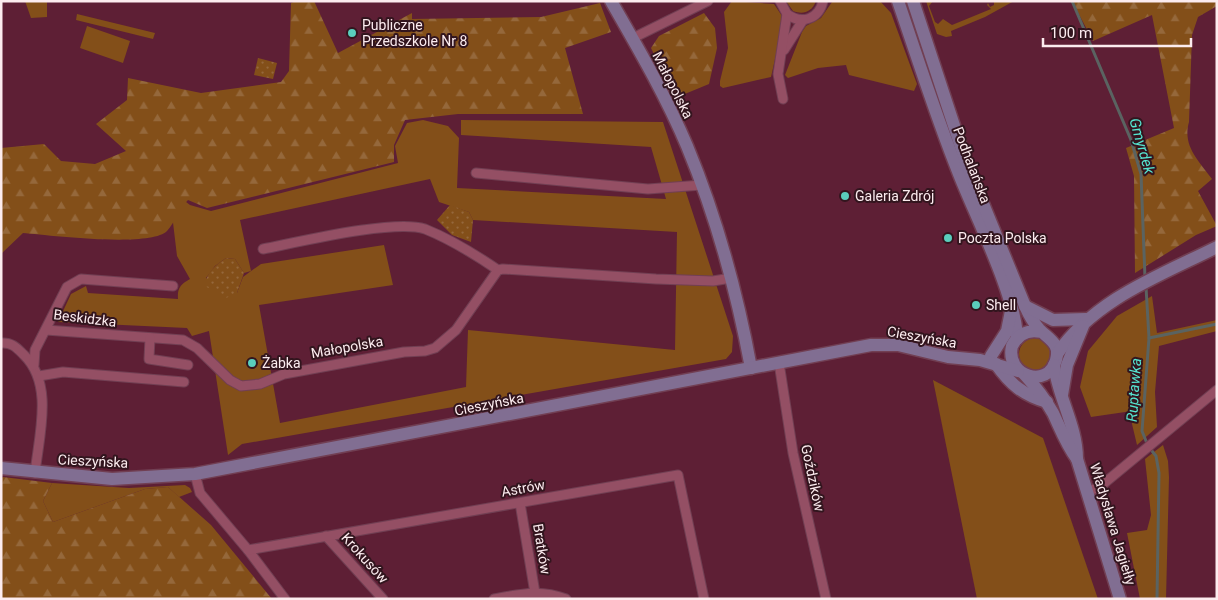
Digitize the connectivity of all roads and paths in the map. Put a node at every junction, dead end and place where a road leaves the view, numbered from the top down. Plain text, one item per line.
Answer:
1 (611, 1) edge
2 (708, 1) edge
3 (770, 1) edge
4 (823, 1) edge
5 (898, 1) edge
6 (913, 1) edge
7 (780, 3) edge
8 (787, 14) junction
9 (803, 20) junction
10 (633, 38) junction
11 (782, 52) junction
12 (783, 99) dead end
13 (476, 173) dead end
14 (702, 185) junction
15 (1217, 247) edge
16 (263, 248) dead end
17 (498, 270) junction
18 (730, 278) junction
19 (173, 286) dead end
20 (1025, 306) junction
21 (1011, 312) junction
22 (1086, 319) junction
23 (46, 330) junction
24 (1043, 333) junction
25 (150, 338) junction
26 (183, 340) joint
27 (1, 343) edge
28 (1015, 343) junction
29 (1056, 359) junction
30 (989, 360) junction
31 (778, 362) junction
32 (34, 365) junction
33 (188, 365) dead end
34 (750, 368) junction
35 (1022, 373) junction
36 (39, 376) junction
37 (184, 382) dead end
38 (1217, 390) edge
39 (1062, 399) junction
40 (1046, 402) junction
41 (1077, 459) junction
42 (1, 468) edge
43 (35, 472) junction
44 (195, 474) junction
45 (1088, 492) junction
46 (520, 503) junction
47 (326, 536) junction
48 (248, 550) junction
49 (535, 595) edge
50 (285, 599) edge
51 (383, 599) edge
52 (494, 599) edge
53 (566, 599) edge
54 (704, 599) edge
55 (826, 599) edge
56 (1120, 599) edge

1 - 10 street, Małopolska
2 - 10 street
3 - 7 street
4 - 9 street
5 - 21 street, Podhalańska
6 - 20 street, Podhalańska
7 - 8 street
8 - 9 street
8 - 11 street
9 - 11 street
10 - 14 street, Małopolska
11 - 12 street
13 - 14 street
14 - 18 street, Małopolska
15 - 22 street
16 - 17 street
17 - 18 street
17 - 26 street, Małopolska
18 - 34 street, Małopolska
19 - 23 street, Beskidzka
20 - 22 street
20 - 24 street, Podhalańska
21 - 28 street, Podhalańska
21 - 30 street
22 - 24 street
22 - 29 street
22 - 39 street
23 - 25 street, Beskidzka
23 - 32 street
24 - 28 street
24 - 29 street
25 - 26 street, Beskidzka
25 - 33 street
27 - 32 street
28 - 30 street
28 - 35 street
29 - 35 street
29 - 39 street, Władysława Jagiełły
30 - 31 street, Cieszyńska
30 - 35 street, Cieszyńska
30 - 40 street
31 - 34 street, Cieszyńska
31 - 55 street, Goździków
32 - 36 street
34 - 44 street, Cieszyńska
35 - 40 street, Władysława Jagiełły
36 - 37 street
36 - 43 street
38 - 45 street
39 - 41 street, Władysława Jagiełły
40 - 41 street, Władysława Jagiełły
41 - 45 street, Władysława Jagiełły
42 - 43 street, Cieszyńska
43 - 44 street, Cieszyńska
44 - 48 street
45 - 56 street, Władysława Jagiełły
46 - 47 street, Astrów
46 - 49 street, Bratków
46 - 54 street, Astrów
47 - 48 street, Astrów
47 - 51 street, Krokusów
48 - 50 street
49 - 52 street
49 - 53 street

